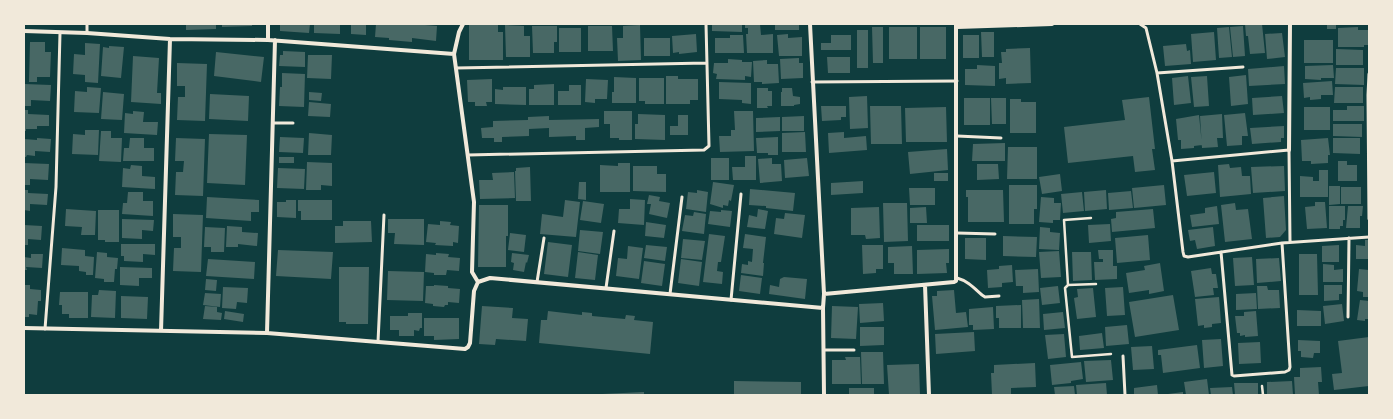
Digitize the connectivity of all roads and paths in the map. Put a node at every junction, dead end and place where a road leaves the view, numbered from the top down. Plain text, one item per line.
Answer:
1 (87, 24) edge
2 (268, 24) edge
3 (463, 24) edge
4 (706, 24) edge
5 (810, 24) edge
6 (1052, 24) edge
7 (1140, 24) edge
8 (1290, 24) edge
9 (956, 25) edge
10 (24, 31) edge
11 (60, 33) junction
12 (87, 34) junction
13 (170, 39) junction
14 (268, 40) junction
15 (275, 40) junction
16 (454, 54) junction
17 (706, 63) junction
18 (1243, 67) dead end
19 (456, 68) junction
20 (1157, 73) junction
21 (1369, 74) edge
22 (957, 81) junction
23 (812, 82) junction
24 (273, 122) junction
25 (293, 124) dead end
26 (957, 136) junction
27 (1001, 138) dead end
28 (1289, 150) junction
29 (468, 155) junction
30 (1172, 161) junction
31 (741, 194) dead end
32 (682, 197) dead end
33 (384, 215) dead end
34 (1091, 218) dead end
35 (1369, 219) edge
36 (614, 231) dead end
37 (957, 233) junction
38 (995, 234) dead end
39 (1369, 236) edge
40 (544, 238) dead end
41 (1349, 238) junction
42 (1290, 242) junction
43 (1282, 243) junction
44 (1221, 252) junction
45 (957, 278) junction
46 (478, 282) junction
47 (538, 282) junction
48 (1096, 284) dead end
49 (925, 285) junction
50 (1068, 285) junction
51 (606, 288) junction
52 (670, 294) junction
53 (824, 294) junction
54 (999, 296) dead end
55 (731, 300) junction
56 (823, 308) junction
57 (1348, 317) dead end
58 (24, 328) edge
59 (45, 329) junction
60 (161, 331) junction
61 (267, 333) junction
62 (378, 342) junction
63 (824, 350) junction
64 (854, 350) dead end
65 (1123, 356) joint
66 (824, 395) edge
67 (929, 395) edge
68 (1125, 395) edge

1 - 12 lane
2 - 14 street
3 - 16 street
4 - 17 lane
5 - 23 street
6 - 9 street
7 - 20 lane
8 - 28 street
9 - 22 street
10 - 11 street
11 - 12 street
11 - 59 lane
12 - 13 street
13 - 14 street
13 - 60 street
14 - 15 street
15 - 16 street
15 - 24 street
16 - 19 street
17 - 19 lane
17 - 29 lane
18 - 20 lane
19 - 29 street
20 - 30 lane
21 - 35 lane
22 - 23 lane
22 - 26 street
23 - 53 street
24 - 25 lane
24 - 61 street
26 - 27 lane
26 - 37 street
28 - 30 lane
28 - 42 lane
29 - 46 street
30 - 44 lane
31 - 55 lane
32 - 52 lane
33 - 62 lane
34 - 50 path
36 - 51 lane
37 - 38 lane
37 - 45 street
39 - 41 lane
40 - 47 lane
41 - 42 lane
41 - 57 lane
42 - 43 lane
43 - 44 lane
43 - 44 lane
45 - 49 street
45 - 54 lane
46 - 47 street
46 - 62 street
47 - 51 street
48 - 50 path
49 - 53 street
49 - 67 street
50 - 65 path
51 - 52 street
52 - 55 street
53 - 56 street
55 - 56 street
56 - 63 street
58 - 59 street
59 - 60 street
60 - 61 street
61 - 62 street
63 - 64 lane
63 - 66 street
65 - 68 lane

